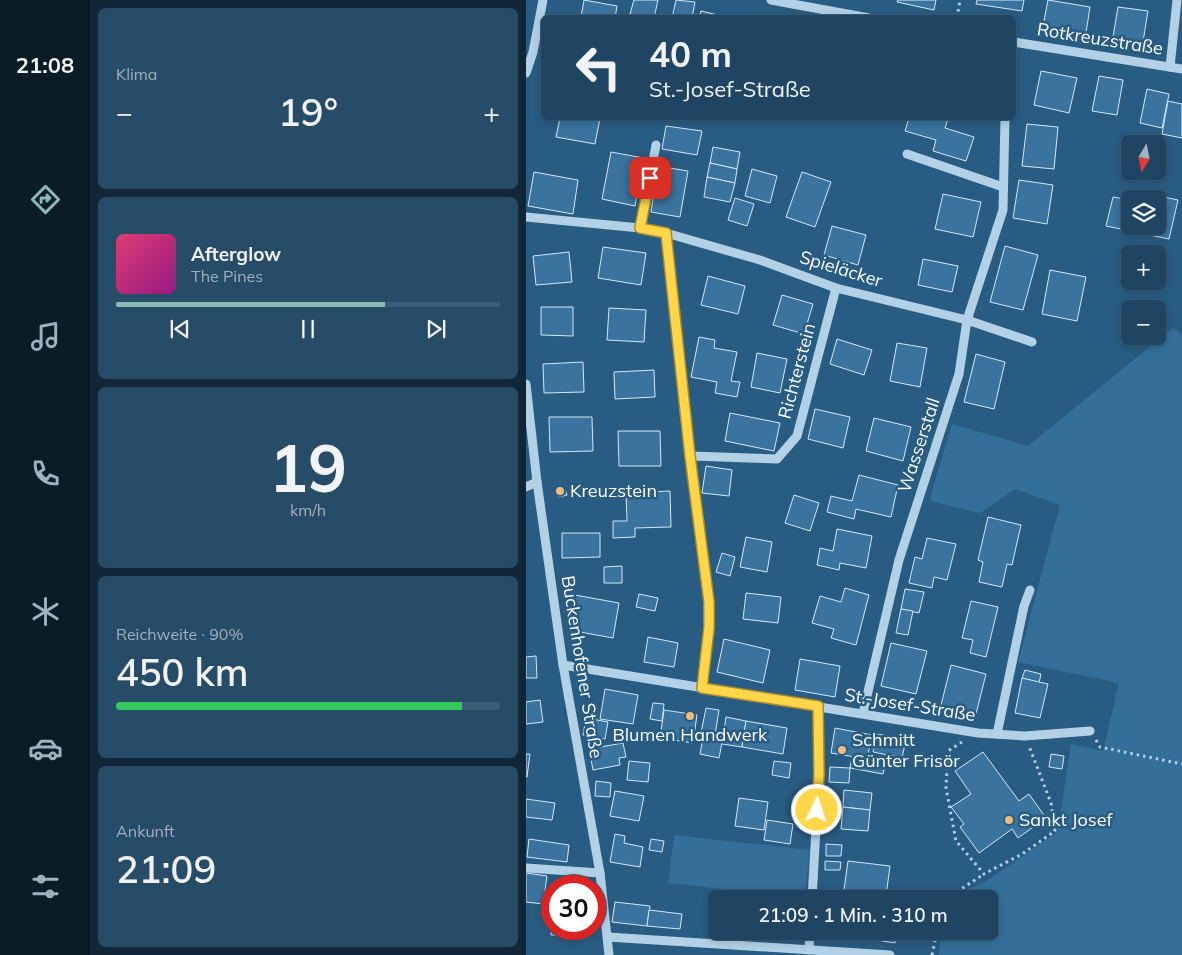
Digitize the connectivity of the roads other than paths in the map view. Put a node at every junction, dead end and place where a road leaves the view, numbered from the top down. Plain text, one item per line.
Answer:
1 (543, 0) edge
2 (771, 0) edge
3 (1177, 0) edge
4 (817, 4) edge
5 (858, 15) edge
6 (1016, 42) edge
7 (1170, 67) junction
8 (1182, 69) edge
9 (526, 73) edge
10 (1006, 120) edge
11 (656, 145) dead end
12 (907, 154) dead end
13 (1004, 187) junction
14 (526, 217) edge
15 (640, 228) junction
16 (666, 233) junction
17 (836, 288) junction
18 (967, 320) junction
19 (1032, 342) dead end
20 (526, 384) edge
21 (690, 456) junction
22 (537, 482) junction
23 (526, 486) edge
24 (1030, 590) dead end
25 (563, 666) junction
26 (702, 688) junction
27 (818, 706) junction
28 (863, 713) junction
29 (1090, 731) road end
30 (997, 734) junction
31 (526, 868) edge
32 (600, 874) junction
33 (813, 890) edge
34 (608, 937) junction
35 (810, 940) edge
36 (809, 950) junction
37 (857, 954) edge
38 (609, 955) edge
39 (890, 955) edge

1 - 9 street
2 - 4 street
3 - 7 street
4 - 5 street
6 - 7 street, Rotkreuzstraße
7 - 8 street, Rotkreuzstraße
10 - 13 street, Wasserstall
11 - 15 street
12 - 13 street
13 - 18 street, Wasserstall
14 - 15 street, Spieläcker
15 - 16 street, Spieläcker
16 - 17 street, Spieläcker
16 - 21 street
17 - 18 street, Spieläcker
17 - 21 street, Richterstein
18 - 19 street, Spieläcker
18 - 28 street, Wasserstall
20 - 22 street, Buckenhofener Straße
21 - 26 street
22 - 23 street
22 - 25 street, Buckenhofener Straße
24 - 30 street, St.-Josef-Straße
25 - 26 street, St.-Josef-Straße
25 - 32 street, Buckenhofener Straße
26 - 27 street, St.-Josef-Straße
27 - 28 street, St.-Josef-Straße
27 - 33 street, St.-Josef-Straße
28 - 30 street, St.-Josef-Straße
29 - 30 street, St.-Josef-Straße
31 - 32 street
32 - 34 street, Buckenhofener Straße
34 - 36 street
34 - 38 street, Buckenhofener Straße
35 - 36 street
36 - 37 street
37 - 39 street

